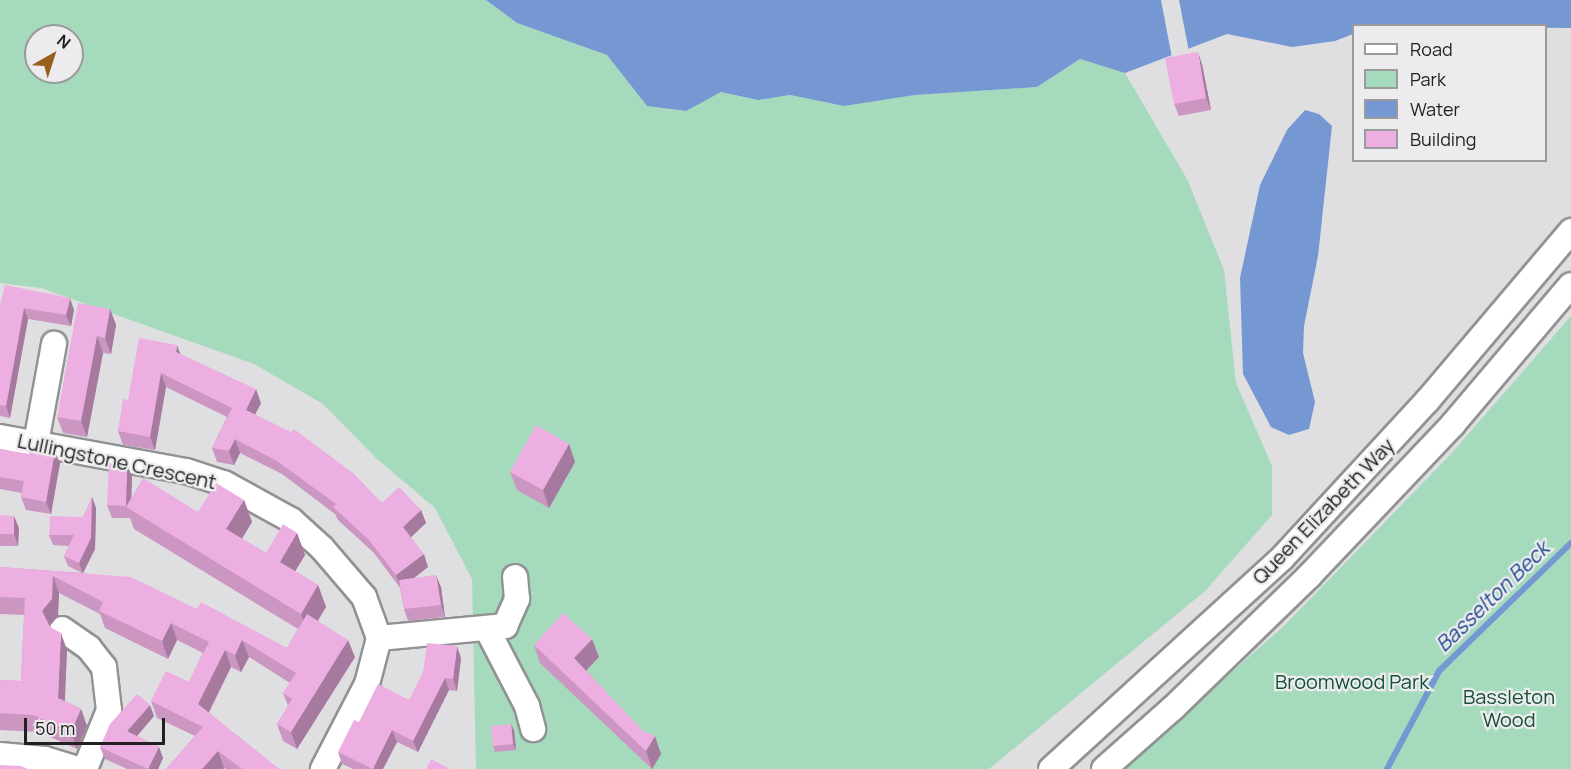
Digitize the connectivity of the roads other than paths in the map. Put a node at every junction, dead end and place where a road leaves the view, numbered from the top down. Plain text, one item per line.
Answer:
1 (1571, 231) edge
2 (1571, 285) edge
3 (54, 344) dead end
4 (0, 437) edge
5 (36, 443) junction
6 (515, 577) dead end
7 (62, 629) dead end
8 (487, 629) junction
9 (379, 638) junction
10 (532, 729) dead end
11 (0, 755) edge
12 (78, 769) edge
13 (85, 769) edge
14 (323, 769) edge
15 (1051, 769) edge
16 (1104, 769) edge

1 - 15 street, Queen Elizabeth Way
2 - 16 street, Queen Elizabeth Way
3 - 5 street
4 - 5 street, Lullingstone Crescent
5 - 9 street, Lullingstone Crescent
6 - 8 street
7 - 13 street
8 - 9 street
8 - 10 street
9 - 14 street
11 - 12 street

